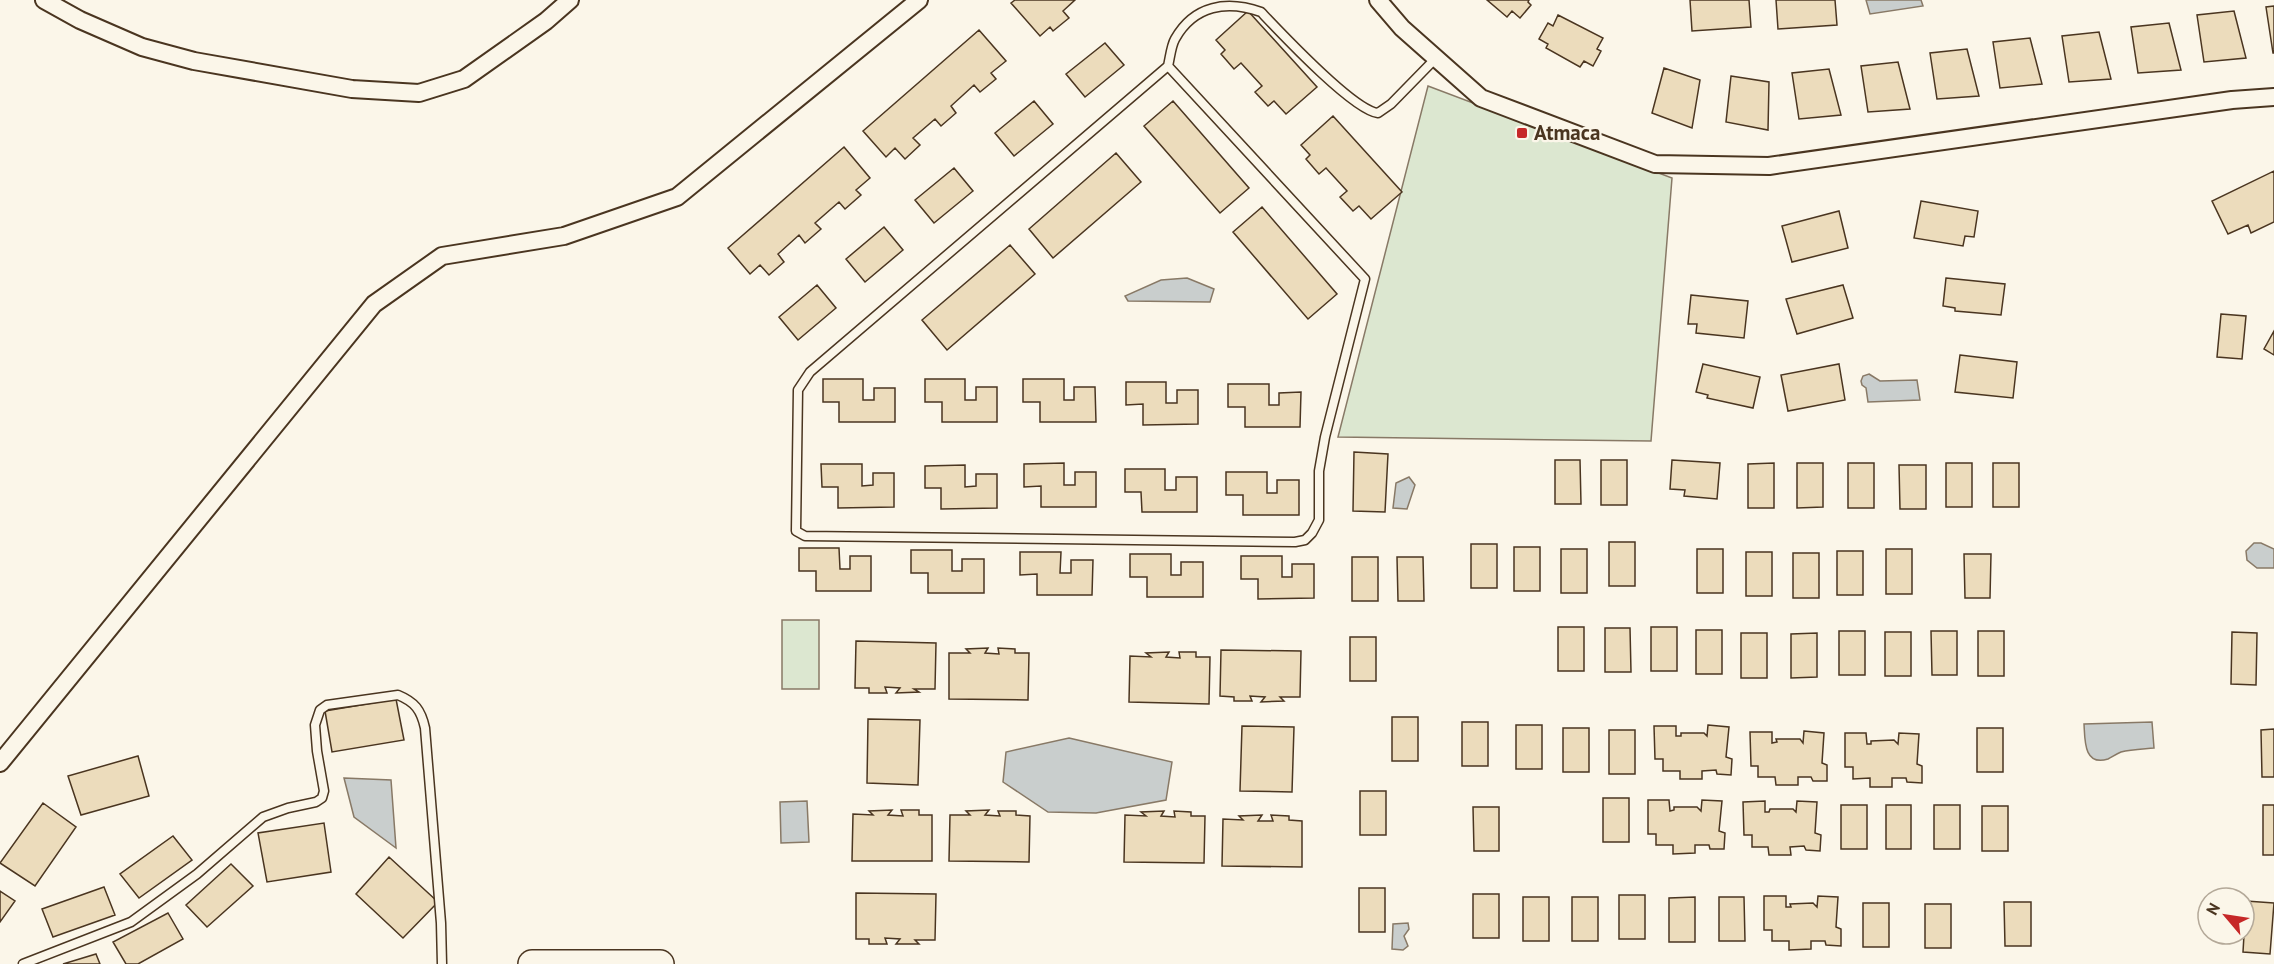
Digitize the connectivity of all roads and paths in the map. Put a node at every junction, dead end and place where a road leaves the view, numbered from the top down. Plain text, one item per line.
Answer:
1 (44, 0) edge
2 (570, 0) edge
3 (919, 0) edge
4 (1378, 0) edge
5 (1436, 58) junction
6 (1168, 66) junction
7 (2274, 97) edge
8 (0, 763) edge
9 (23, 964) edge
10 (442, 964) edge
11 (532, 964) edge
12 (660, 964) edge

1 - 2 street
3 - 8 street
4 - 5 street
5 - 6 lane
5 - 7 street
6 - 6 lane
9 - 10 lane
11 - 12 main road

